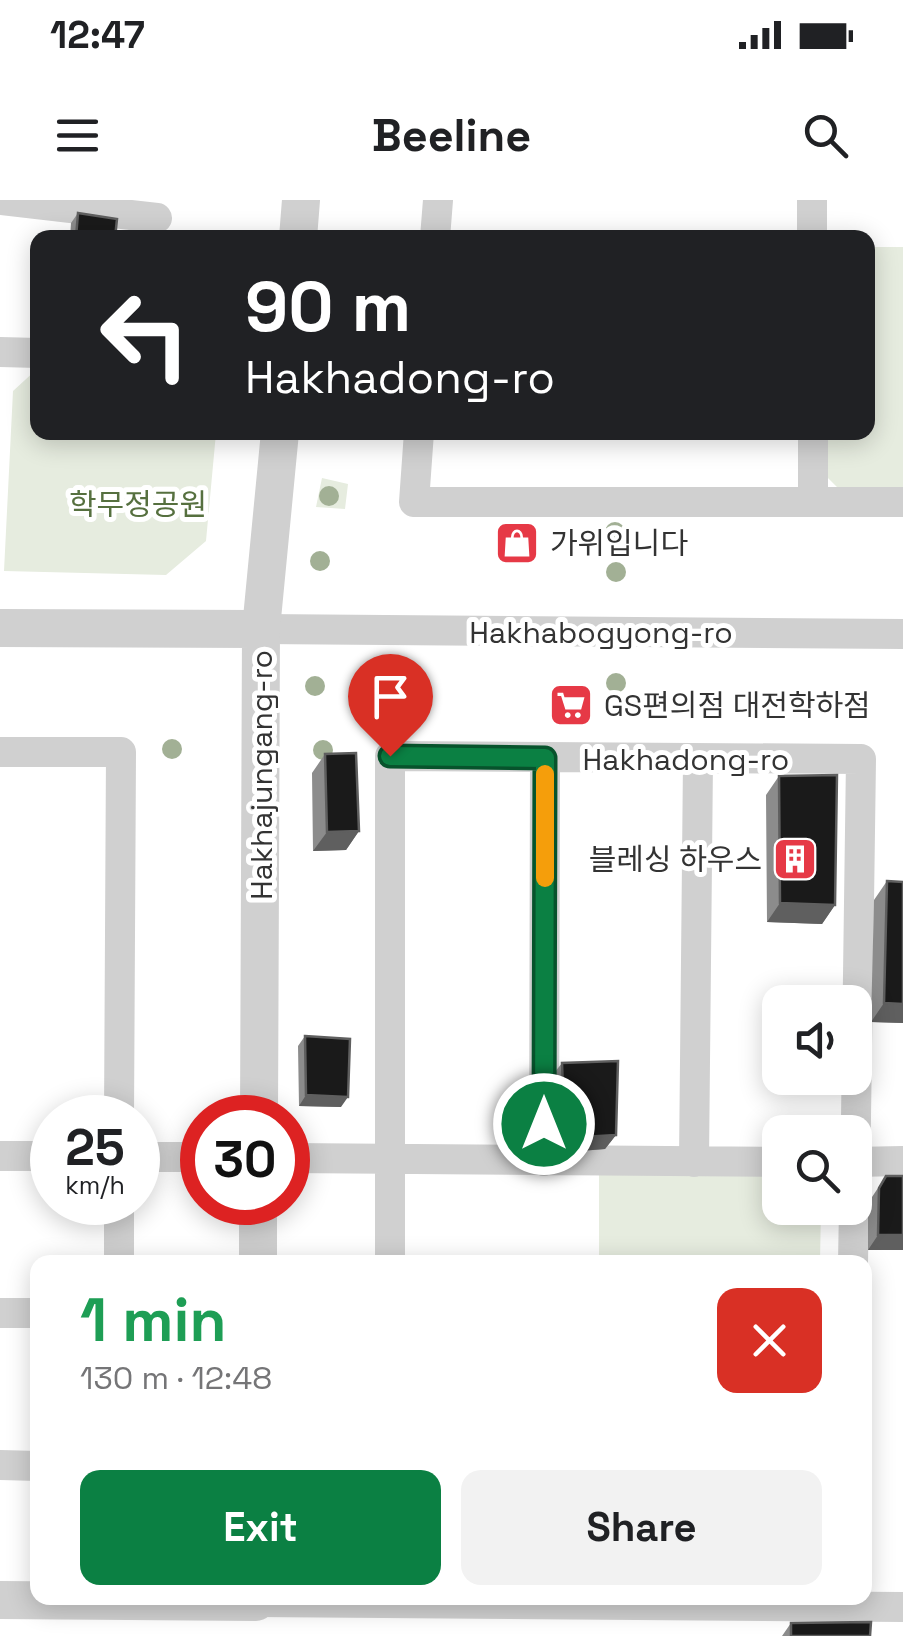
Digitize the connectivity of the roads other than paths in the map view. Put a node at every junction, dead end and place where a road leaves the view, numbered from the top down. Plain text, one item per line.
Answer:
1 (2, 200) edge
2 (301, 200) edge
3 (438, 200) edge
4 (812, 200) edge
5 (157, 219) edge
6 (299, 230) edge
7 (436, 230) edge
8 (812, 230) edge
9 (0, 352) edge
10 (30, 352) edge
11 (279, 440) edge
12 (418, 440) edge
13 (813, 440) edge
14 (814, 502) junction
15 (903, 502) edge
16 (0, 628) edge
17 (262, 629) junction
18 (903, 634) edge
19 (0, 752) edge
20 (545, 758) junction
21 (698, 760) junction
22 (120, 1095) edge
23 (259, 1095) edge
24 (856, 1115) edge
25 (0, 1156) edge
26 (30, 1156) edge
27 (310, 1158) edge
28 (390, 1159) junction
29 (544, 1161) junction
30 (694, 1162) junction
31 (762, 1162) edge
32 (872, 1162) edge
33 (903, 1162) edge
34 (119, 1225) edge
35 (258, 1225) edge
36 (854, 1225) edge
37 (118, 1255) edge
38 (258, 1255) edge
39 (390, 1255) edge
40 (853, 1255) edge
41 (0, 1312) edge
42 (30, 1313) edge
43 (0, 1466) edge
44 (30, 1466) edge
45 (0, 1600) edge
46 (30, 1601) edge
47 (107, 1605) edge
48 (903, 1608) edge
49 (256, 1612) edge

1 - 5 street
2 - 6 street
3 - 7 street
4 - 8 street
9 - 10 street
11 - 17 street, Hakhajungang-ro
12 - 14 street
13 - 14 street
14 - 15 street
16 - 17 street, Hakhabogyong-ro
17 - 18 street, Hakhabogyong-ro
17 - 23 street, Hakhajungang-ro
19 - 22 street
20 - 21 street, Hakhadong-ro
20 - 28 street, Hakhadong-ro
20 - 29 street
21 - 24 street, Hakhadong-ro
21 - 30 street
25 - 26 street
27 - 28 street
28 - 29 street
28 - 39 street
29 - 30 street
30 - 31 street
32 - 33 street
34 - 37 street
35 - 38 street
36 - 40 street
41 - 42 street
43 - 44 street
45 - 46 street
47 - 49 street
48 - 49 street

